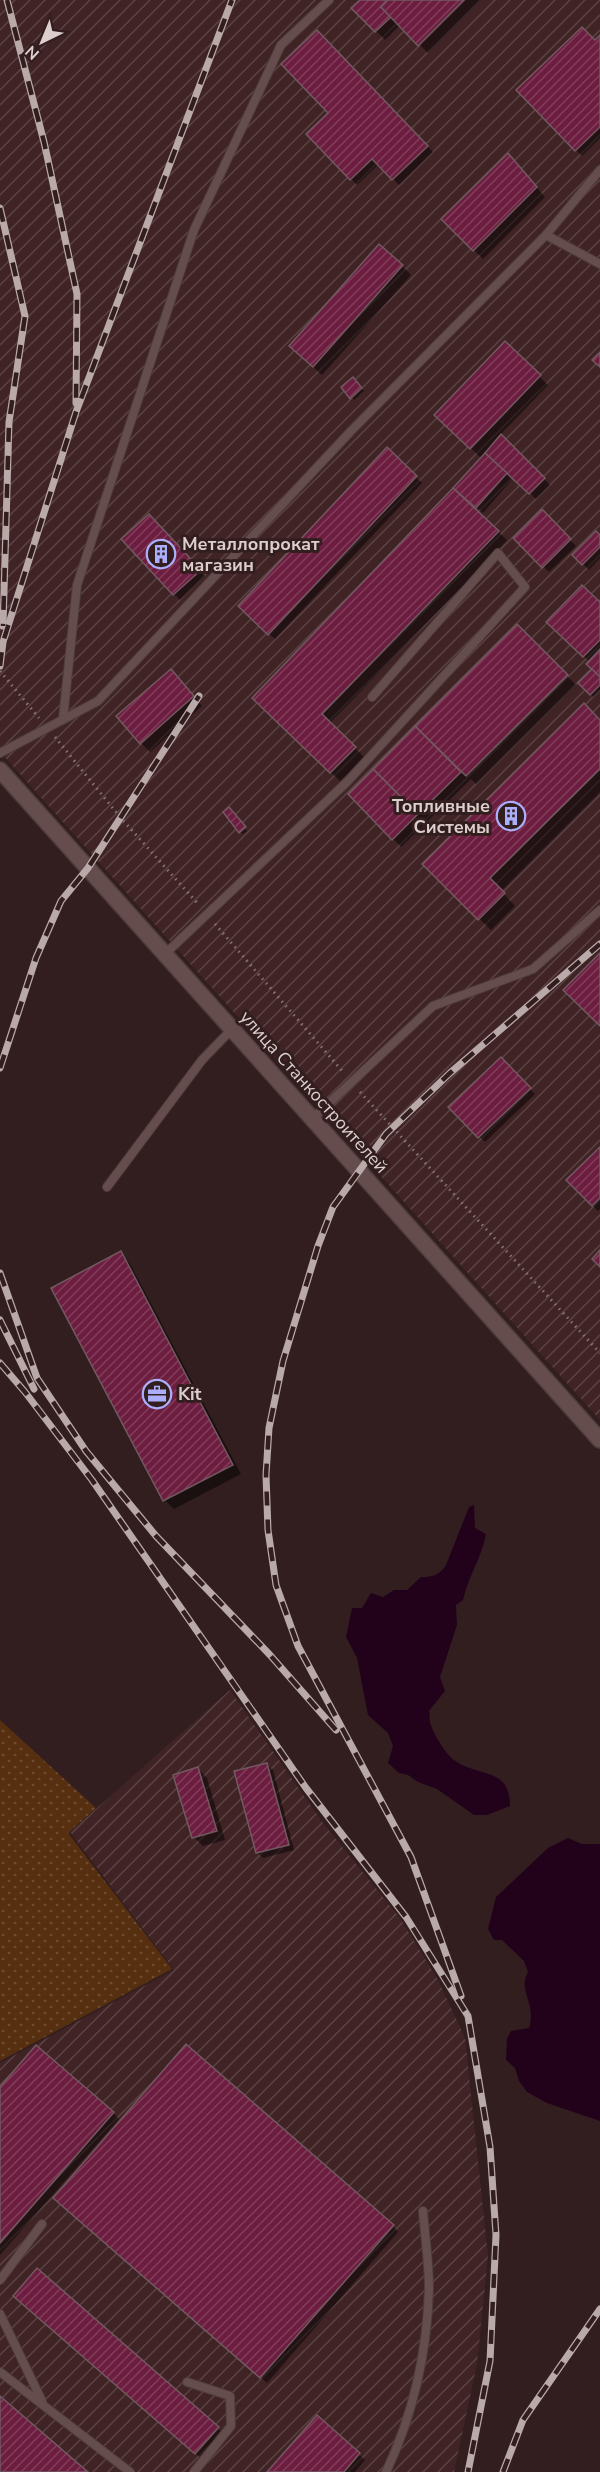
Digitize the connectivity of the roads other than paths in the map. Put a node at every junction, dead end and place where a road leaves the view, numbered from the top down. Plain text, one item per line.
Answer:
1 (329, 0) edge
2 (600, 170) edge
3 (546, 235) junction
4 (600, 264) edge
5 (372, 697) dead end
6 (63, 719) junction
7 (0, 753) edge
8 (0, 770) edge
9 (600, 910) edge
10 (165, 954) junction
11 (232, 1029) junction
12 (312, 1119) junction
13 (106, 1187) dead end
14 (600, 1440) edge
15 (423, 2211) dead end
16 (42, 2224) dead end
17 (0, 2280) edge
18 (0, 2314) edge
19 (0, 2372) edge
20 (188, 2382) dead end
21 (44, 2405) junction
22 (130, 2472) edge
23 (194, 2472) edge
24 (386, 2472) edge

1 - 6 lane
2 - 3 lane
3 - 4 lane
3 - 6 lane
5 - 10 lane
6 - 7 lane
8 - 10 main road, улица Станкостроителей
9 - 12 lane
10 - 11 main road, улица Станкостроителей
11 - 12 main road, улица Станкостроителей
11 - 13 lane
12 - 14 main road, улица Станкостроителей
15 - 24 lane
16 - 17 lane
18 - 21 lane
19 - 21 lane
20 - 23 lane
21 - 22 lane

